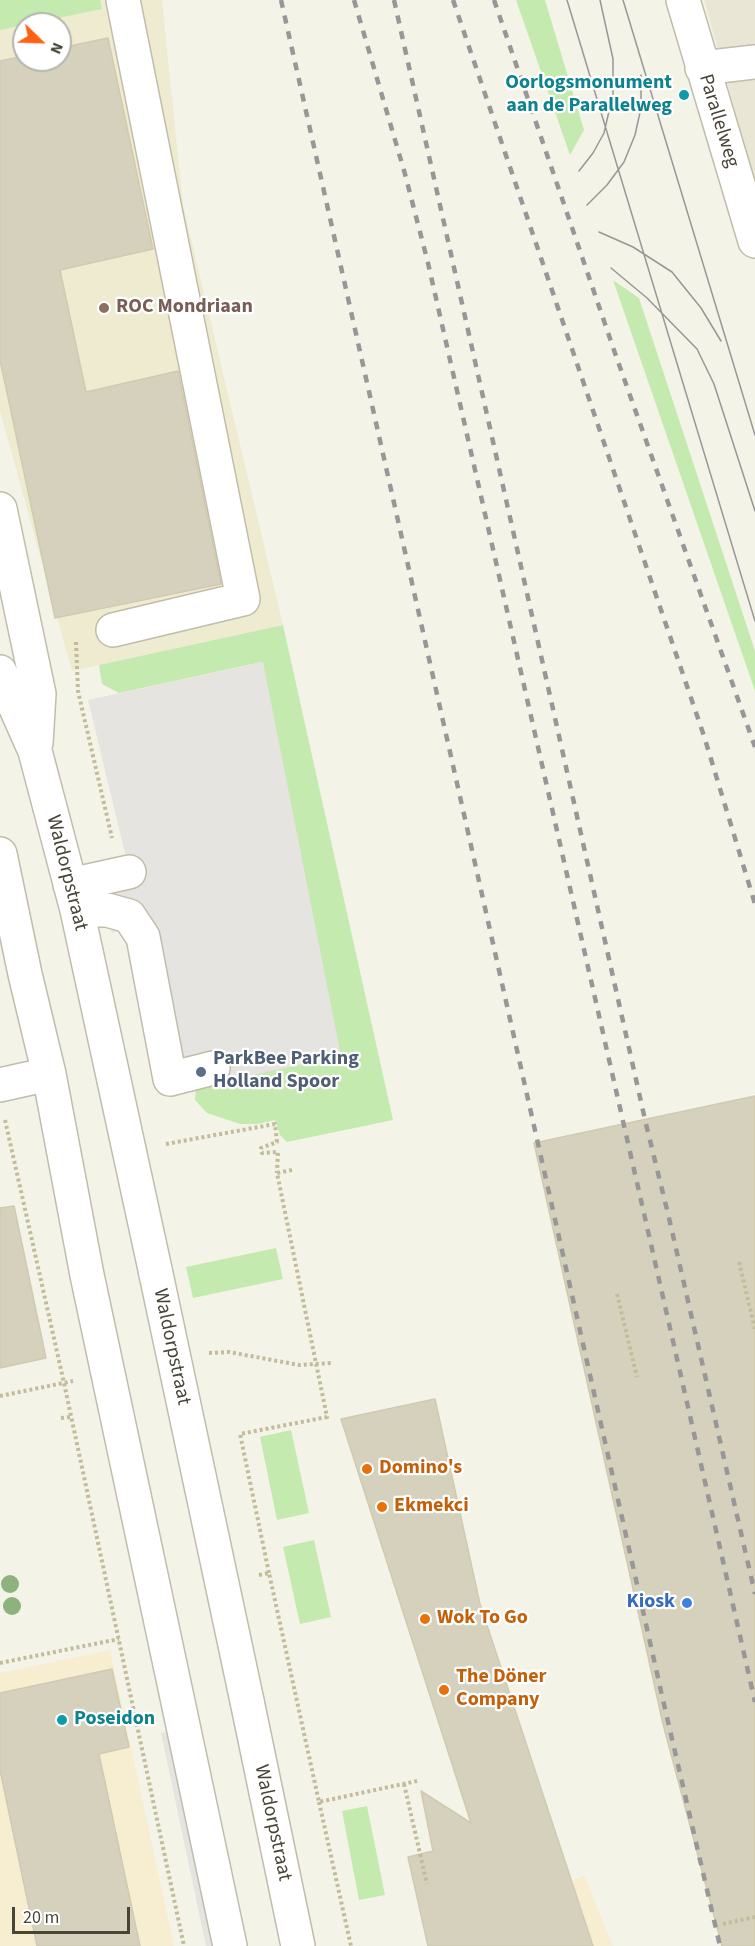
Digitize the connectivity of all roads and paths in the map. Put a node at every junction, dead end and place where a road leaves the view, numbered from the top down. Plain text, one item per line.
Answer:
1 (123, 0) edge
2 (683, 0) edge
3 (755, 62) edge
4 (702, 68) junction
5 (755, 241) edge
6 (0, 509) edge
7 (113, 630) dead end
8 (76, 636) dead end
9 (0, 672) edge
10 (36, 751) junction
11 (0, 854) edge
12 (124, 873) joint
13 (73, 897) junction
14 (213, 1068) dead end
15 (49, 1074) junction
16 (1, 1097) edge
17 (292, 1170) dead end
18 (739, 1262) dead end
19 (617, 1294) dead end
20 (755, 1329) edge
21 (209, 1353) dead end
22 (332, 1363) dead end
23 (316, 1364) junction
24 (637, 1377) dead end
25 (64, 1383) junction
26 (0, 1396) edge
27 (70, 1417) junction
28 (61, 1418) dead end
29 (269, 1573) dead end
30 (119, 1639) junction
31 (0, 1663) edge
32 (404, 1784) dead end
33 (319, 1802) dead end
34 (427, 1884) dead end
35 (755, 1917) edge
36 (723, 1924) dead end
37 (184, 1946) edge
38 (230, 1946) edge
39 (298, 1946) edge
40 (351, 1946) edge

1 - 7 street
2 - 4 street, Parallelweg
3 - 4 street
4 - 5 street, Parallelweg
6 - 10 street, Waldorpstraat
8 - 12 path
9 - 10 street, Waldorpstraat
10 - 13 street, Waldorpstraat
11 - 15 street
12 - 13 street
13 - 14 street
13 - 39 street, Waldorpstraat, bridge
15 - 16 street
15 - 38 street
16 - 25 path
17 - 23 path
18 - 20 path
19 - 24 path
21 - 23 path
22 - 23 path
23 - 29 path
25 - 26 path
25 - 27 path
27 - 28 path
27 - 30 path
30 - 31 path
30 - 37 path
32 - 34 path
33 - 40 path
35 - 36 path

